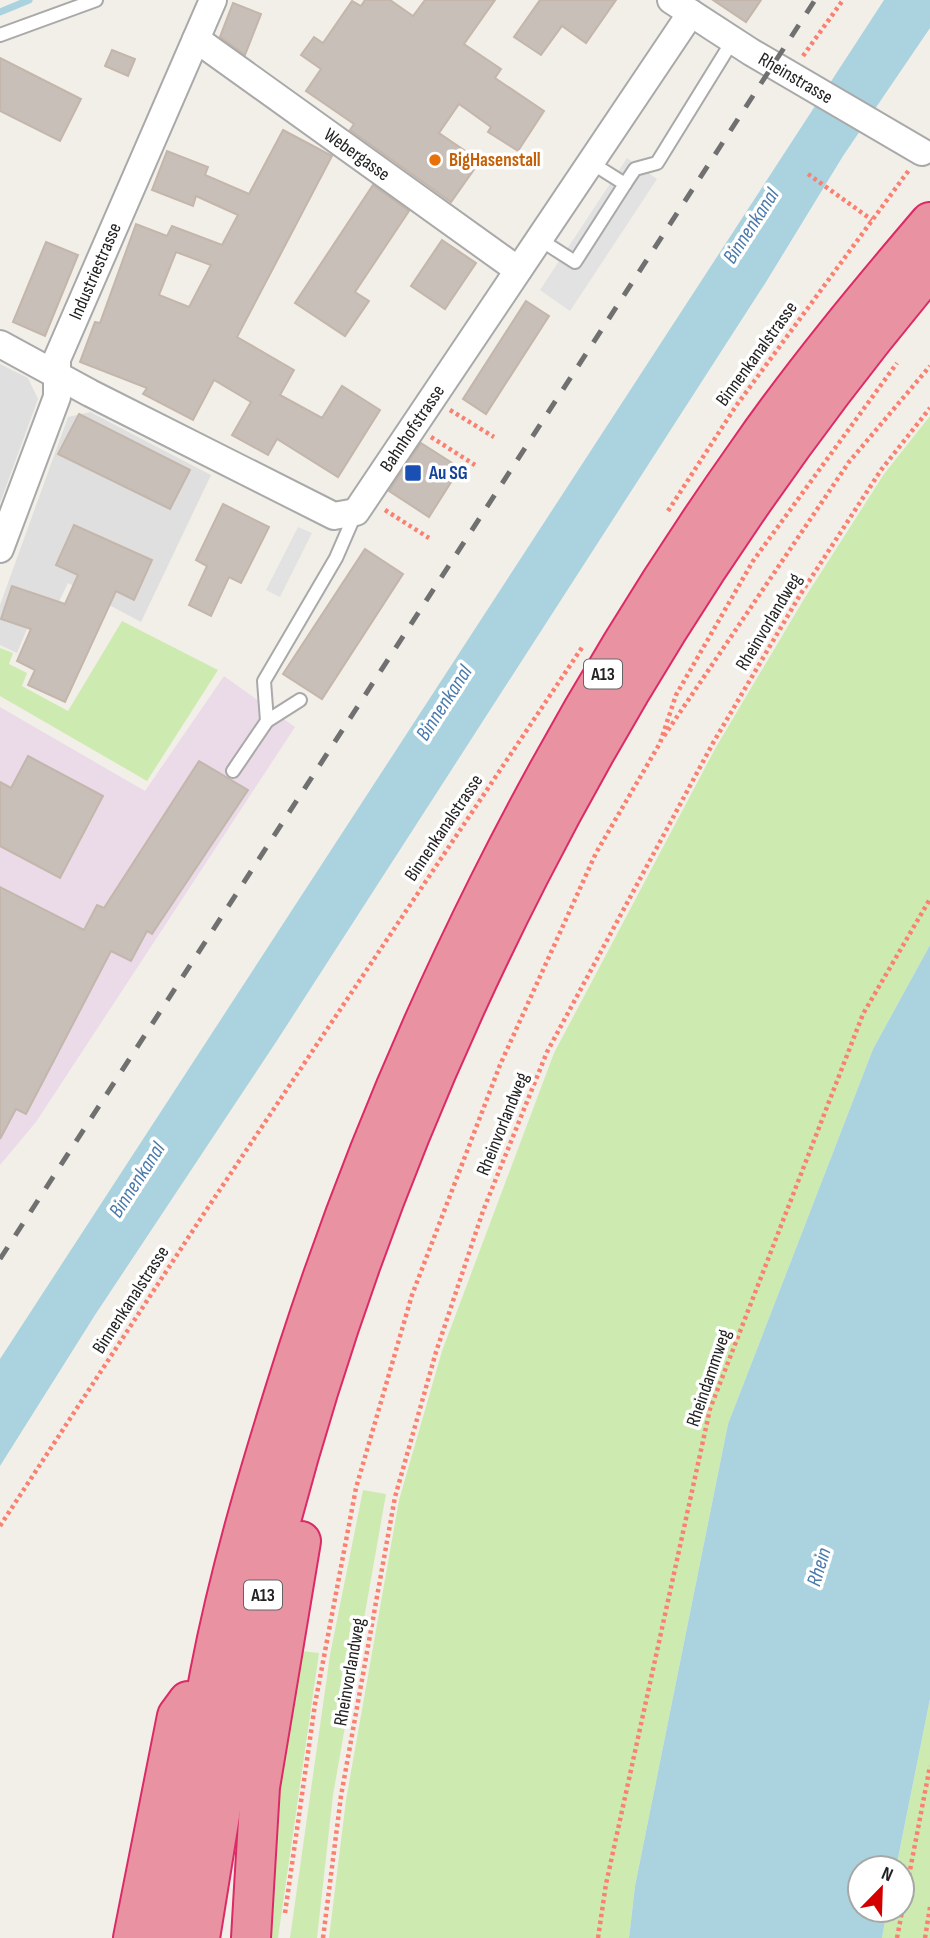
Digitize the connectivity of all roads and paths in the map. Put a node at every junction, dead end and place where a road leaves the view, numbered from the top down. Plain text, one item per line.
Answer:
1 (96, 0) edge
2 (213, 0) edge
3 (842, 0) edge
4 (681, 7) edge
5 (0, 34) edge
6 (196, 40) junction
7 (733, 40) junction
8 (794, 76) junction
9 (913, 146) joint
10 (590, 162) junction
11 (808, 174) dead end
12 (625, 184) junction
13 (872, 220) junction
14 (930, 222) edge
15 (539, 239) junction
16 (930, 269) edge
17 (519, 270) junction
18 (0, 344) edge
19 (900, 359) dead end
20 (930, 366) edge
21 (55, 374) junction
22 (431, 398) junction
23 (930, 408) edge
24 (413, 425) junction
25 (494, 437) dead end
26 (475, 466) dead end
27 (366, 508) junction
28 (661, 523) dead end
29 (429, 538) dead end
30 (0, 549) edge
31 (587, 639) dead end
32 (300, 699) dead end
33 (267, 721) junction
34 (660, 743) junction
35 (233, 771) dead end
36 (930, 899) edge
37 (362, 1261) junction
38 (0, 1526) edge
39 (210, 1671) junction
40 (930, 1766) edge
41 (930, 1907) edge
42 (267, 1932) edge
43 (133, 1938) edge
44 (169, 1938) edge
45 (200, 1938) edge
46 (323, 1938) edge
47 (598, 1938) edge
48 (897, 1938) edge
49 (925, 1938) edge

1 - 5 lane
2 - 6 street, Industriestrasse
3 - 8 path
4 - 7 street, Rheinstrasse
4 - 10 street, Bahnhofstrasse
6 - 17 street, Webergasse
6 - 21 street, Industriestrasse
7 - 8 street, Rheinstrasse
7 - 12 lane
8 - 9 street, Rheinstrasse
9 - 13 path, Binnenkanalstrasse
10 - 12 lane
10 - 15 street, Bahnhofstrasse
11 - 13 path
12 - 15 lane
13 - 28 path, Binnenkanalstrasse
14 - 39 highway, A13
15 - 17 street, Bahnhofstrasse
16 - 37 highway, A13
17 - 22 street, Bahnhofstrasse
18 - 21 street
19 - 34 path
20 - 34 path
21 - 27 street
21 - 30 street, Industriestrasse
22 - 24 street, Bahnhofstrasse
22 - 25 path
23 - 46 path, Rheinvorlandweg
24 - 26 path
24 - 27 street, Bahnhofstrasse
27 - 29 path
27 - 33 lane
31 - 38 path, Binnenkanalstrasse
32 - 33 lane
33 - 35 lane
34 - 42 path
36 - 47 path, Rheindammweg
37 - 42 highway, A13
37 - 45 highway, A13
39 - 43 highway, A13
39 - 44 highway, A13
40 - 48 path
41 - 49 path

